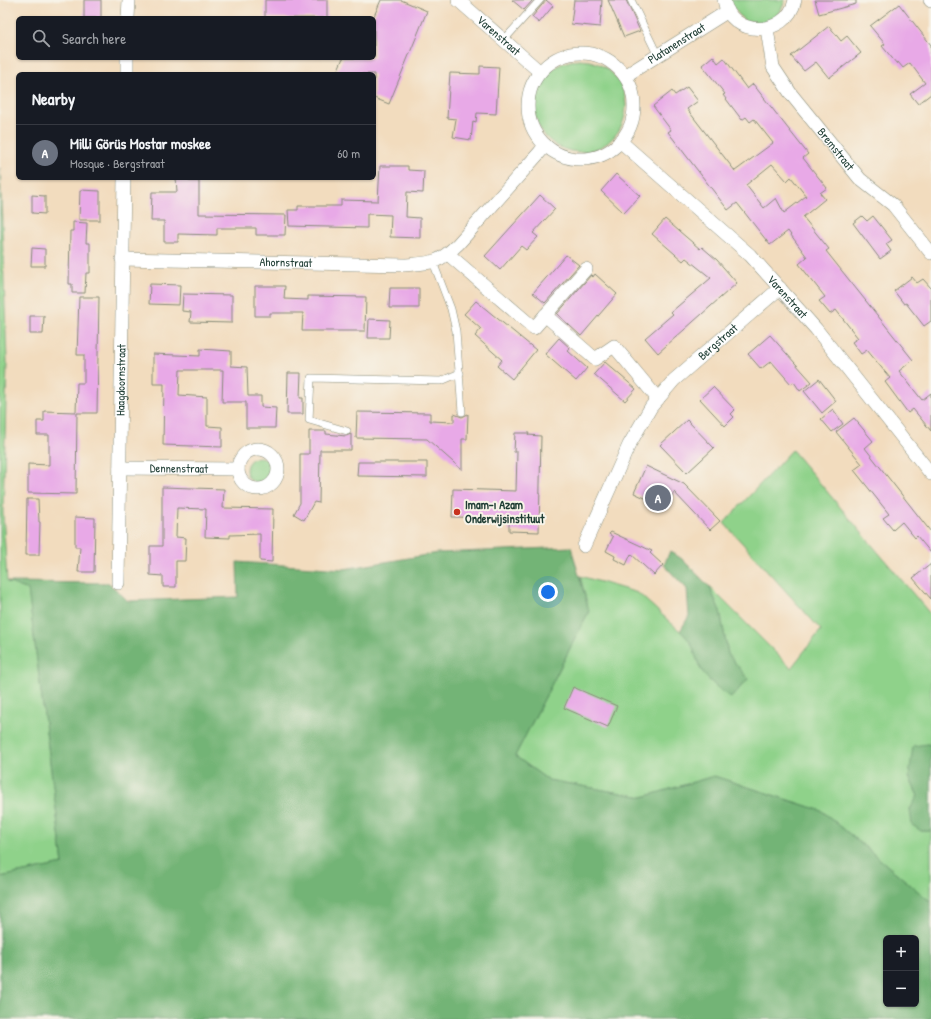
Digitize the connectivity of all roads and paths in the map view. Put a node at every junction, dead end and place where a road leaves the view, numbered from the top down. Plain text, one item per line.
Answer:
1 (129, 0) edge
2 (458, 0) edge
3 (540, 0) edge
4 (631, 0) edge
5 (795, 0) edge
6 (726, 6) edge
7 (128, 16) edge
8 (767, 29) junction
9 (504, 40) junction
10 (658, 56) junction
11 (127, 60) edge
12 (127, 72) edge
13 (540, 72) junction
14 (625, 76) junction
15 (620, 141) junction
16 (545, 145) junction
17 (124, 180) edge
18 (931, 253) edge
19 (448, 254) junction
20 (122, 259) junction
21 (433, 262) junction
22 (586, 269) dead end
23 (780, 288) junction
24 (544, 315) junction
25 (460, 373) junction
26 (658, 399) junction
27 (462, 412) dead end
28 (347, 431) dead end
29 (120, 468) junction
30 (238, 469) dead end
31 (931, 474) edge
32 (584, 546) dead end
33 (118, 583) dead end

1 - 7 street
2 - 9 street, Varenstraat
3 - 9 lane
4 - 10 lane
5 - 8 street
6 - 8 street
6 - 10 street, Platanenstraat
8 - 18 street, Bremstraat
9 - 13 street, Varenstraat
10 - 14 street, Platanenstraat
11 - 12 street
13 - 14 street
13 - 16 street
14 - 15 street
15 - 16 street
15 - 23 street, Varenstraat
16 - 19 street, Ahornstraat
17 - 20 street, Haagdoornstraat
19 - 21 street, Ahornstraat
19 - 24 street
20 - 21 street, Ahornstraat
20 - 29 street, Haagdoornstraat
21 - 25 lane
22 - 24 street
23 - 26 street, Bergstraat
23 - 31 street, Varenstraat
24 - 26 street
25 - 27 lane
25 - 28 lane
26 - 32 street, Bergstraat
29 - 30 street, Dennenstraat
29 - 33 street, Haagdoornstraat

